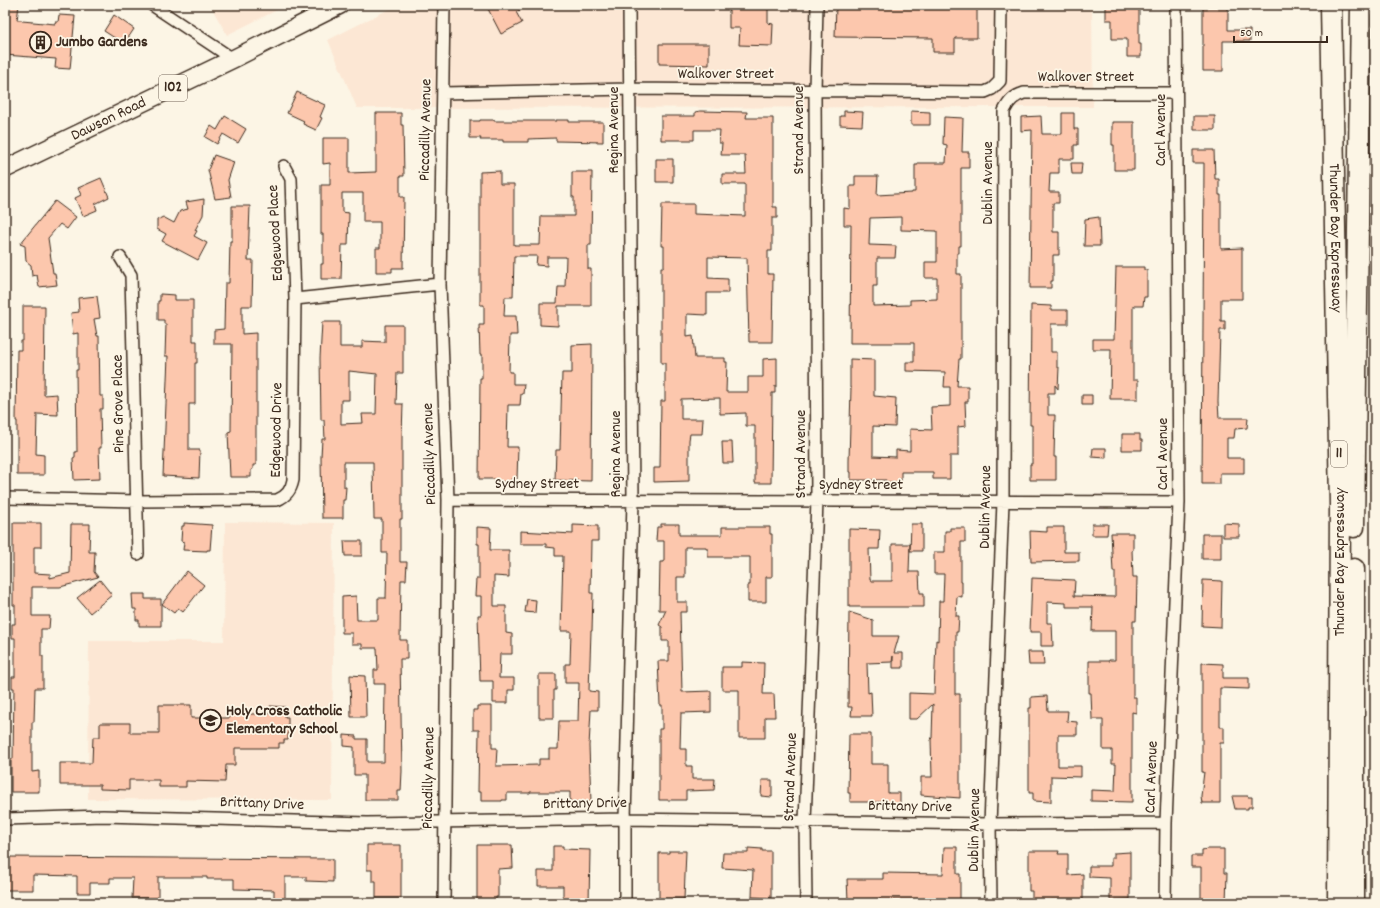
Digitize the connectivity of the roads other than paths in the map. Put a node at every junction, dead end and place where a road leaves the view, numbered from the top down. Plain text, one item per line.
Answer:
1 (152, 5) edge
2 (340, 5) edge
3 (444, 5) edge
4 (629, 5) edge
5 (818, 5) edge
6 (1001, 5) edge
7 (1176, 5) edge
8 (1331, 5) edge
9 (1361, 5) edge
10 (233, 60) junction
11 (629, 89) junction
12 (815, 90) junction
13 (442, 93) junction
14 (1176, 93) junction
15 (1004, 111) joint
16 (284, 166) dead end
17 (5, 169) edge
18 (120, 257) dead end
19 (440, 284) junction
20 (295, 299) junction
21 (5, 498) edge
22 (448, 500) junction
23 (633, 500) junction
24 (137, 501) junction
25 (817, 501) junction
26 (1003, 502) junction
27 (1179, 502) junction
28 (138, 554) dead end
29 (5, 819) edge
30 (625, 819) junction
31 (445, 822) junction
32 (805, 822) junction
33 (990, 824) junction
34 (1166, 824) junction
35 (444, 903) edge
36 (625, 903) edge
37 (806, 903) edge
38 (991, 903) edge
39 (1165, 903) edge
40 (1338, 903) edge
41 (1354, 903) edge

1 - 10 street
2 - 10 main road, Dawson Road / 102
3 - 13 street, Piccadilly Avenue
4 - 11 street, Regina Avenue
5 - 12 street, Strand Avenue
6 - 12 street, Walkover Street
7 - 14 street, Carl Avenue
8 - 40 highway, Thunder Bay Expressway / 11
9 - 41 highway, Thunder Bay Expressway / 11
10 - 17 main road, Dawson Road / 102
11 - 12 street, Walkover Street
11 - 13 street, Walkover Street
11 - 23 street, Regina Avenue
12 - 25 street, Strand Avenue
13 - 19 street, Piccadilly Avenue
14 - 15 street, Walkover Street
14 - 27 street, Carl Avenue
15 - 26 street, Dublin Avenue
16 - 20 street, Edgewood Place
18 - 24 street, Pine Grove Place
19 - 20 street
19 - 22 street, Piccadilly Avenue
20 - 24 street, Edgewood Drive
21 - 24 street, Edgewood Drive
22 - 23 street, Sydney Street
22 - 31 street, Piccadilly Avenue
23 - 25 street, Sydney Street
23 - 30 street, Regina Avenue
24 - 28 street, Pine Grove Place
25 - 26 street, Sydney Street
25 - 32 street, Strand Avenue
26 - 27 street, Sydney Street
26 - 33 street, Dublin Avenue
27 - 34 street, Carl Avenue
29 - 31 street, Brittany Drive
30 - 31 street, Brittany Drive
30 - 32 street, Brittany Drive
30 - 36 street, Regina Avenue
31 - 35 street, Piccadilly Avenue
32 - 33 street, Brittany Drive
32 - 37 street, Strand Avenue
33 - 34 street, Brittany Drive
33 - 38 street, Dublin Avenue
34 - 39 street, Carl Avenue

